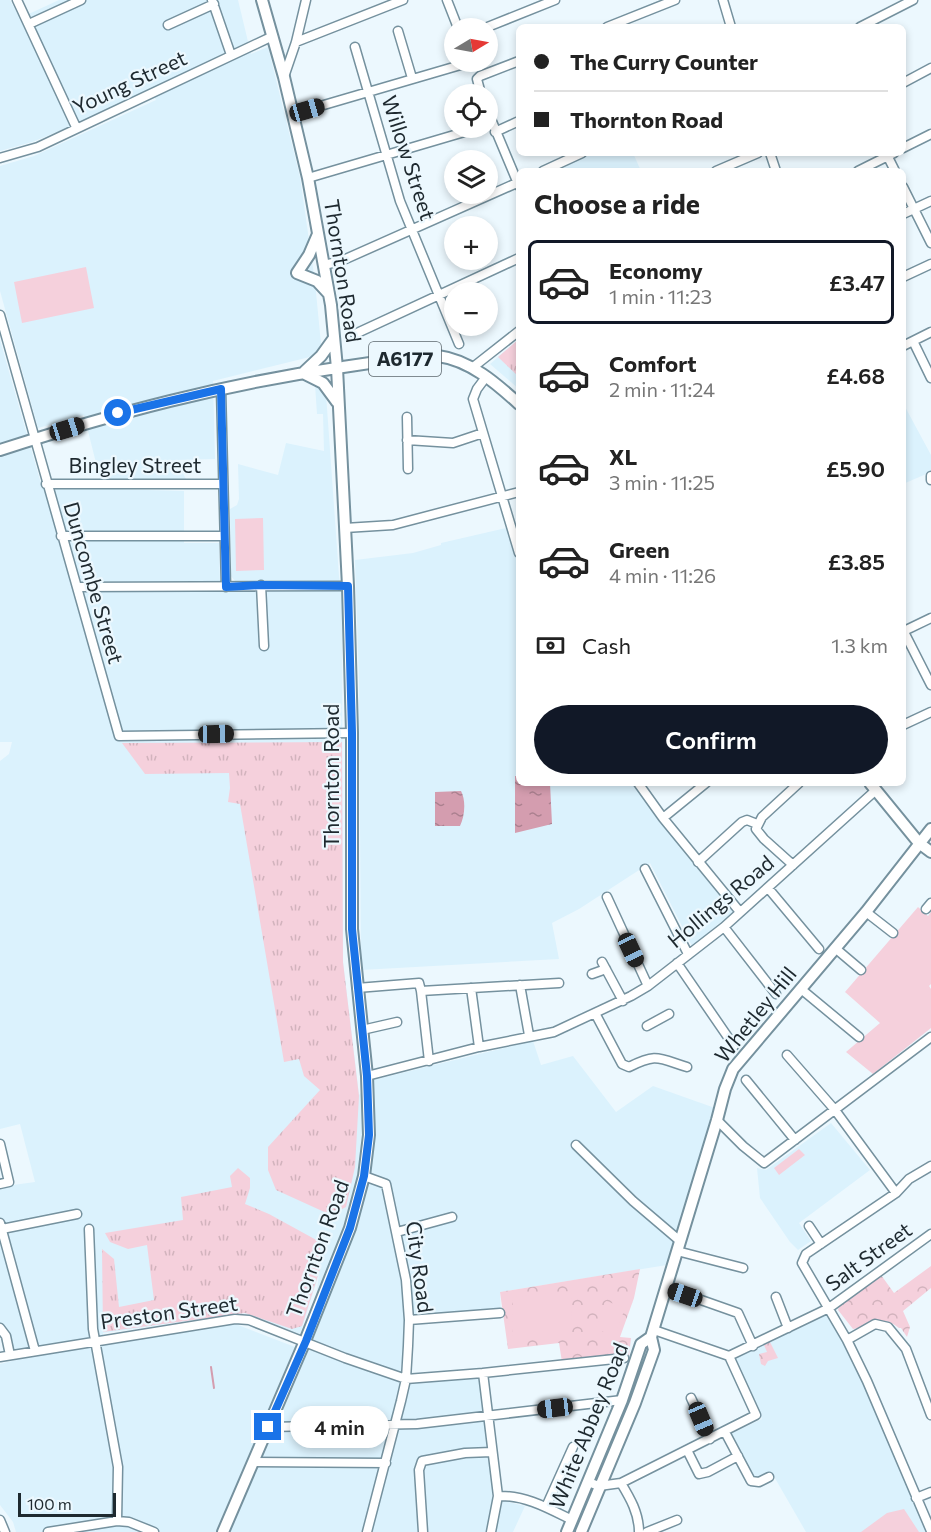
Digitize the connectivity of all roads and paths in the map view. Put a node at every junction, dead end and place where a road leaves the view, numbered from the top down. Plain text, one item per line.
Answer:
1 (17, 0) edge
2 (81, 0) edge
3 (262, 0) edge
4 (306, 0) edge
5 (403, 0) edge
6 (447, 0) edge
7 (555, 0) edge
8 (675, 0) edge
9 (723, 0) edge
10 (913, 0) edge
11 (213, 2) edge
12 (454, 18) edge
13 (498, 23) edge
14 (29, 24) junction
15 (615, 24) edge
16 (730, 24) edge
17 (866, 24) edge
18 (168, 25) dead end
19 (398, 31) dead end
20 (273, 36) junction
21 (296, 42) junction
22 (355, 47) dead end
23 (231, 55) junction
24 (516, 62) edge
25 (931, 68) edge
26 (444, 69) edge
27 (285, 77) junction
28 (412, 78) junction
29 (906, 80) edge
30 (477, 84) edge
31 (368, 92) junction
32 (293, 114) junction
33 (516, 122) edge
34 (498, 126) edge
35 (76, 128) junction
36 (931, 134) edge
37 (444, 138) edge
38 (496, 138) edge
39 (906, 146) edge
40 (385, 155) junction
41 (576, 156) edge
42 (751, 156) edge
43 (885, 156) edge
44 (0, 158) edge
45 (550, 168) edge
46 (723, 168) edge
47 (863, 168) edge
48 (308, 178) junction
49 (516, 180) edge
50 (516, 185) edge
51 (906, 193) edge
52 (931, 201) edge
53 (914, 209) junction
54 (906, 213) edge
55 (411, 230) junction
56 (318, 232) junction
57 (931, 243) edge
58 (516, 259) edge
59 (931, 264) edge
60 (324, 265) junction
61 (906, 276) edge
62 (329, 294) junction
63 (438, 297) junction
64 (0, 315) edge
65 (931, 332) edge
66 (355, 334) dead end
67 (516, 334) edge
68 (334, 338) junction
69 (913, 341) junction
70 (459, 344) dead end
71 (906, 344) edge
72 (337, 368) junction
73 (472, 368) junction
74 (303, 373) junction
75 (486, 376) junction
76 (931, 378) edge
77 (221, 389) junction
78 (516, 401) edge
79 (339, 405) junction
80 (407, 417) dead end
81 (483, 434) junction
82 (35, 439) junction
83 (407, 440) junction
84 (0, 450) edge
85 (408, 469) dead end
86 (46, 484) junction
87 (223, 484) junction
88 (516, 493) edge
89 (502, 495) junction
90 (345, 528) junction
91 (61, 536) junction
92 (224, 536) junction
93 (516, 544) edge
94 (261, 585) junction
95 (348, 586) junction
96 (77, 587) junction
97 (226, 587) junction
98 (931, 618) edge
99 (906, 630) edge
100 (906, 637) edge
101 (264, 646) dead end
102 (913, 652) junction
103 (906, 655) edge
104 (931, 685) edge
105 (931, 712) edge
106 (906, 724) edge
107 (352, 733) junction
108 (640, 786) edge
109 (702, 786) edge
110 (796, 786) edge
111 (873, 787) edge
112 (663, 818) junction
113 (757, 824) junction
114 (931, 829) edge
115 (919, 843) junction
116 (931, 852) edge
117 (698, 862) junction
118 (793, 865) junction
119 (645, 869) dead end
120 (768, 888) junction
121 (607, 897) dead end
122 (740, 912) junction
123 (866, 912) junction
124 (724, 927) junction
125 (893, 933) dead end
126 (835, 948) junction
127 (819, 949) dead end
128 (688, 954) junction
129 (676, 963) junction
130 (861, 970) dead end
131 (592, 974) dead end
132 (559, 983) dead end
133 (520, 985) junction
134 (648, 986) junction
135 (357, 988) junction
136 (471, 988) junction
137 (801, 989) junction
138 (421, 992) junction
139 (776, 994) dead end
140 (623, 1001) junction
141 (595, 1013) junction
142 (669, 1014) dead end
143 (397, 1022) dead end
144 (647, 1026) dead end
145 (362, 1030) junction
146 (529, 1035) junction
147 (931, 1037) edge
148 (859, 1038) dead end
149 (734, 1046) dead end
150 (479, 1047) junction
151 (788, 1055) dead end
152 (429, 1061) junction
153 (687, 1067) dead end
154 (367, 1076) junction
155 (746, 1080) dead end
156 (835, 1110) junction
157 (717, 1120) junction
158 (795, 1140) junction
159 (0, 1144) edge
160 (576, 1145) dead end
161 (931, 1166) edge
162 (364, 1176) junction
163 (0, 1184) edge
164 (896, 1192) junction
165 (77, 1214) dead end
166 (452, 1217) dead end
167 (1, 1226) edge
168 (809, 1226) dead end
169 (89, 1229) dead end
170 (397, 1232) junction
171 (931, 1234) edge
172 (821, 1244) junction
173 (679, 1246) junction
174 (743, 1268) dead end
175 (667, 1288) junction
176 (776, 1297) dead end
177 (829, 1308) junction
178 (500, 1313) dead end
179 (409, 1320) junction
180 (0, 1328) edge
181 (788, 1328) junction
182 (652, 1333) junction
183 (847, 1340) junction
184 (95, 1341) junction
185 (306, 1341) junction
186 (753, 1346) junction
187 (35, 1351) junction
188 (10, 1355) junction
189 (729, 1356) junction
190 (0, 1357) edge
191 (624, 1358) dead end
192 (483, 1373) junction
193 (406, 1379) junction
194 (692, 1398) dead end
195 (622, 1400) junction
196 (931, 1415) edge
197 (488, 1416) junction
198 (396, 1425) junction
199 (268, 1427) junction
200 (725, 1432) junction
201 (710, 1439) junction
202 (573, 1447) dead end
203 (687, 1450) junction
204 (492, 1452) junction
205 (738, 1456) junction
206 (253, 1462) junction
207 (386, 1463) junction
208 (769, 1477) dead end
209 (588, 1482) junction
210 (621, 1483) junction
211 (600, 1486) junction
212 (931, 1492) edge
213 (498, 1496) junction
214 (916, 1498) junction
215 (546, 1507) junction
216 (0, 1520) edge
217 (572, 1520) junction
218 (677, 1520) dead end
219 (117, 1521) junction
220 (369, 1531) edge
221 (931, 1531) edge
222 (5, 1532) edge
223 (48, 1532) edge
224 (154, 1532) edge
225 (223, 1532) edge
226 (423, 1532) edge
227 (491, 1532) edge
228 (567, 1532) edge
229 (581, 1532) edge
230 (639, 1532) edge
231 (647, 1532) edge

1 - 14 street
2 - 14 street
3 - 20 main road, Thornton Road
4 - 21 street
5 - 21 street
6 - 12 street
7 - 13 street
8 - 15 street
9 - 16 street
10 - 17 street
11 - 18 street
11 - 23 street
14 - 35 street
19 - 28 street
20 - 23 street, Young Street
20 - 27 main road, Thornton Road
21 - 27 street
22 - 31 street, Willow Street
23 - 35 street, Young Street
24 - 30 street
25 - 29 street
26 - 28 street
27 - 32 main road, Thornton Road
28 - 31 street
31 - 32 street
31 - 40 street, Willow Street
32 - 48 main road, Thornton Road
33 - 34 street
35 - 44 street, Young Street
36 - 39 street
37 - 40 street
38 - 49 street
40 - 48 street
40 - 55 street, Willow Street
41 - 45 street
42 - 46 street
43 - 47 street
48 - 56 main road, Thornton Road
50 - 55 street
51 - 53 street
52 - 53 street
53 - 54 street
53 - 57 street
55 - 60 street
55 - 63 street, Willow Street
56 - 60 main road, Thornton Road
56 - 62 main road
58 - 63 street
59 - 61 street
60 - 62 main road, Thornton Road
62 - 68 main road, Thornton Road
63 - 66 street
63 - 70 street, Willow Street
64 - 82 street, Duncombe Street
65 - 69 street
67 - 73 street
68 - 72 main road, Thornton Road
68 - 74 main road
69 - 71 street
69 - 76 street
72 - 73 main road, A6177
72 - 74 main road, A6177
72 - 79 main road, Thornton Road
73 - 75 main road, A6177
74 - 77 main road, A6177
74 - 79 main road
75 - 78 main road, A6177
75 - 81 street
77 - 82 main road, A6177
77 - 87 street
79 - 90 main road, Thornton Road
80 - 83 street
81 - 83 street
81 - 89 street
82 - 84 main road, A6177
82 - 86 street, Duncombe Street
83 - 85 street
86 - 87 street, Bingley Street
86 - 91 street, Duncombe Street
87 - 92 street
88 - 89 street
89 - 90 street
89 - 93 street
90 - 95 main road, Thornton Road
91 - 92 street
91 - 96 street, Duncombe Street
92 - 97 street
94 - 95 street
94 - 97 street
94 - 101 street
95 - 107 main road, Thornton Road
96 - 97 street
96 - 107 street, Duncombe Street
98 - 99 street
100 - 102 street
102 - 103 street
102 - 104 street
105 - 106 street
107 - 135 main road, Thornton Road
108 - 112 street
109 - 112 street
110 - 113 street
111 - 115 main road
111 - 118 street, Hollings Road
112 - 117 street
113 - 117 street
113 - 118 street
114 - 115 main road, Whetley Hill
115 - 116 main road
115 - 123 main road, Whetley Hill
117 - 122 street
118 - 120 street, Hollings Road
119 - 128 street
120 - 122 street, Hollings Road
120 - 127 street
121 - 134 street
122 - 124 street, Hollings Road
123 - 125 street
123 - 126 main road, Whetley Hill
124 - 128 street, Hollings Road
124 - 139 street
126 - 130 street
126 - 137 main road, Whetley Hill
128 - 129 street, Hollings Road
129 - 134 street, Hollings Road
129 - 149 street
131 - 140 street
132 - 133 street
133 - 136 street
133 - 146 street
134 - 140 street, Hollings Road
135 - 138 street
135 - 145 main road, Thornton Road
136 - 138 street
136 - 150 street
137 - 148 street
137 - 157 main road, Whetley Hill
138 - 152 street
140 - 141 street, Hollings Road
141 - 146 street, Hollings Road
141 - 153 street
142 - 144 street
143 - 145 street
145 - 154 main road, Thornton Road
146 - 150 street, Hollings Road
147 - 156 street
150 - 152 street, Hollings Road
151 - 156 street
152 - 154 street, Hollings Road
154 - 162 main road, Thornton Road
155 - 158 street
156 - 158 street
156 - 164 street
157 - 158 street
157 - 173 main road, Whetley Hill
159 - 163 street
160 - 173 street
161 - 164 street
162 - 170 street, City Road
162 - 185 main road, Thornton Road
164 - 172 street
165 - 167 street
166 - 170 street
167 - 187 street
168 - 172 street
169 - 184 street
170 - 179 street, City Road
171 - 177 street, Salt Street
172 - 177 street
173 - 174 street
173 - 175 main road, White Abbey Road
175 - 182 main road, White Abbey Road
175 - 186 street
176 - 181 street
177 - 181 street, Salt Street
177 - 183 street
178 - 179 street
179 - 193 street, City Road
180 - 188 street
181 - 186 street, Salt Street
182 - 189 street
182 - 195 main road, White Abbey Road
182 - 211 main road, White Abbey Road
183 - 196 street
183 - 214 street
184 - 185 street, Preston Street
184 - 187 street, Preston Street
184 - 219 street
185 - 193 street, Preston Street
185 - 199 main road, Thornton Road
186 - 189 street, Salt Street
187 - 188 street, Preston Street
188 - 190 street, Preston Street
189 - 200 street
191 - 192 street
192 - 193 street
192 - 197 street
193 - 198 street, City Road
194 - 201 street
195 - 197 street
195 - 209 main road, White Abbey Road
197 - 198 street
197 - 204 street
198 - 199 street
198 - 207 street, City Road
199 - 206 main road, Thornton Road
200 - 201 street
200 - 205 street
201 - 203 street
202 - 215 street
203 - 205 street
203 - 210 street
204 - 213 street
204 - 226 street
205 - 208 street
206 - 207 street
206 - 225 main road, Thornton Road
207 - 220 street, City Road
209 - 211 street
209 - 217 main road, White Abbey Road
210 - 211 street
210 - 230 street
211 - 229 main road, White Abbey Road
212 - 214 street
213 - 215 street
213 - 227 street
214 - 221 street
215 - 217 street
216 - 222 street
217 - 228 main road, White Abbey Road
218 - 231 street
219 - 223 street
219 - 224 street

